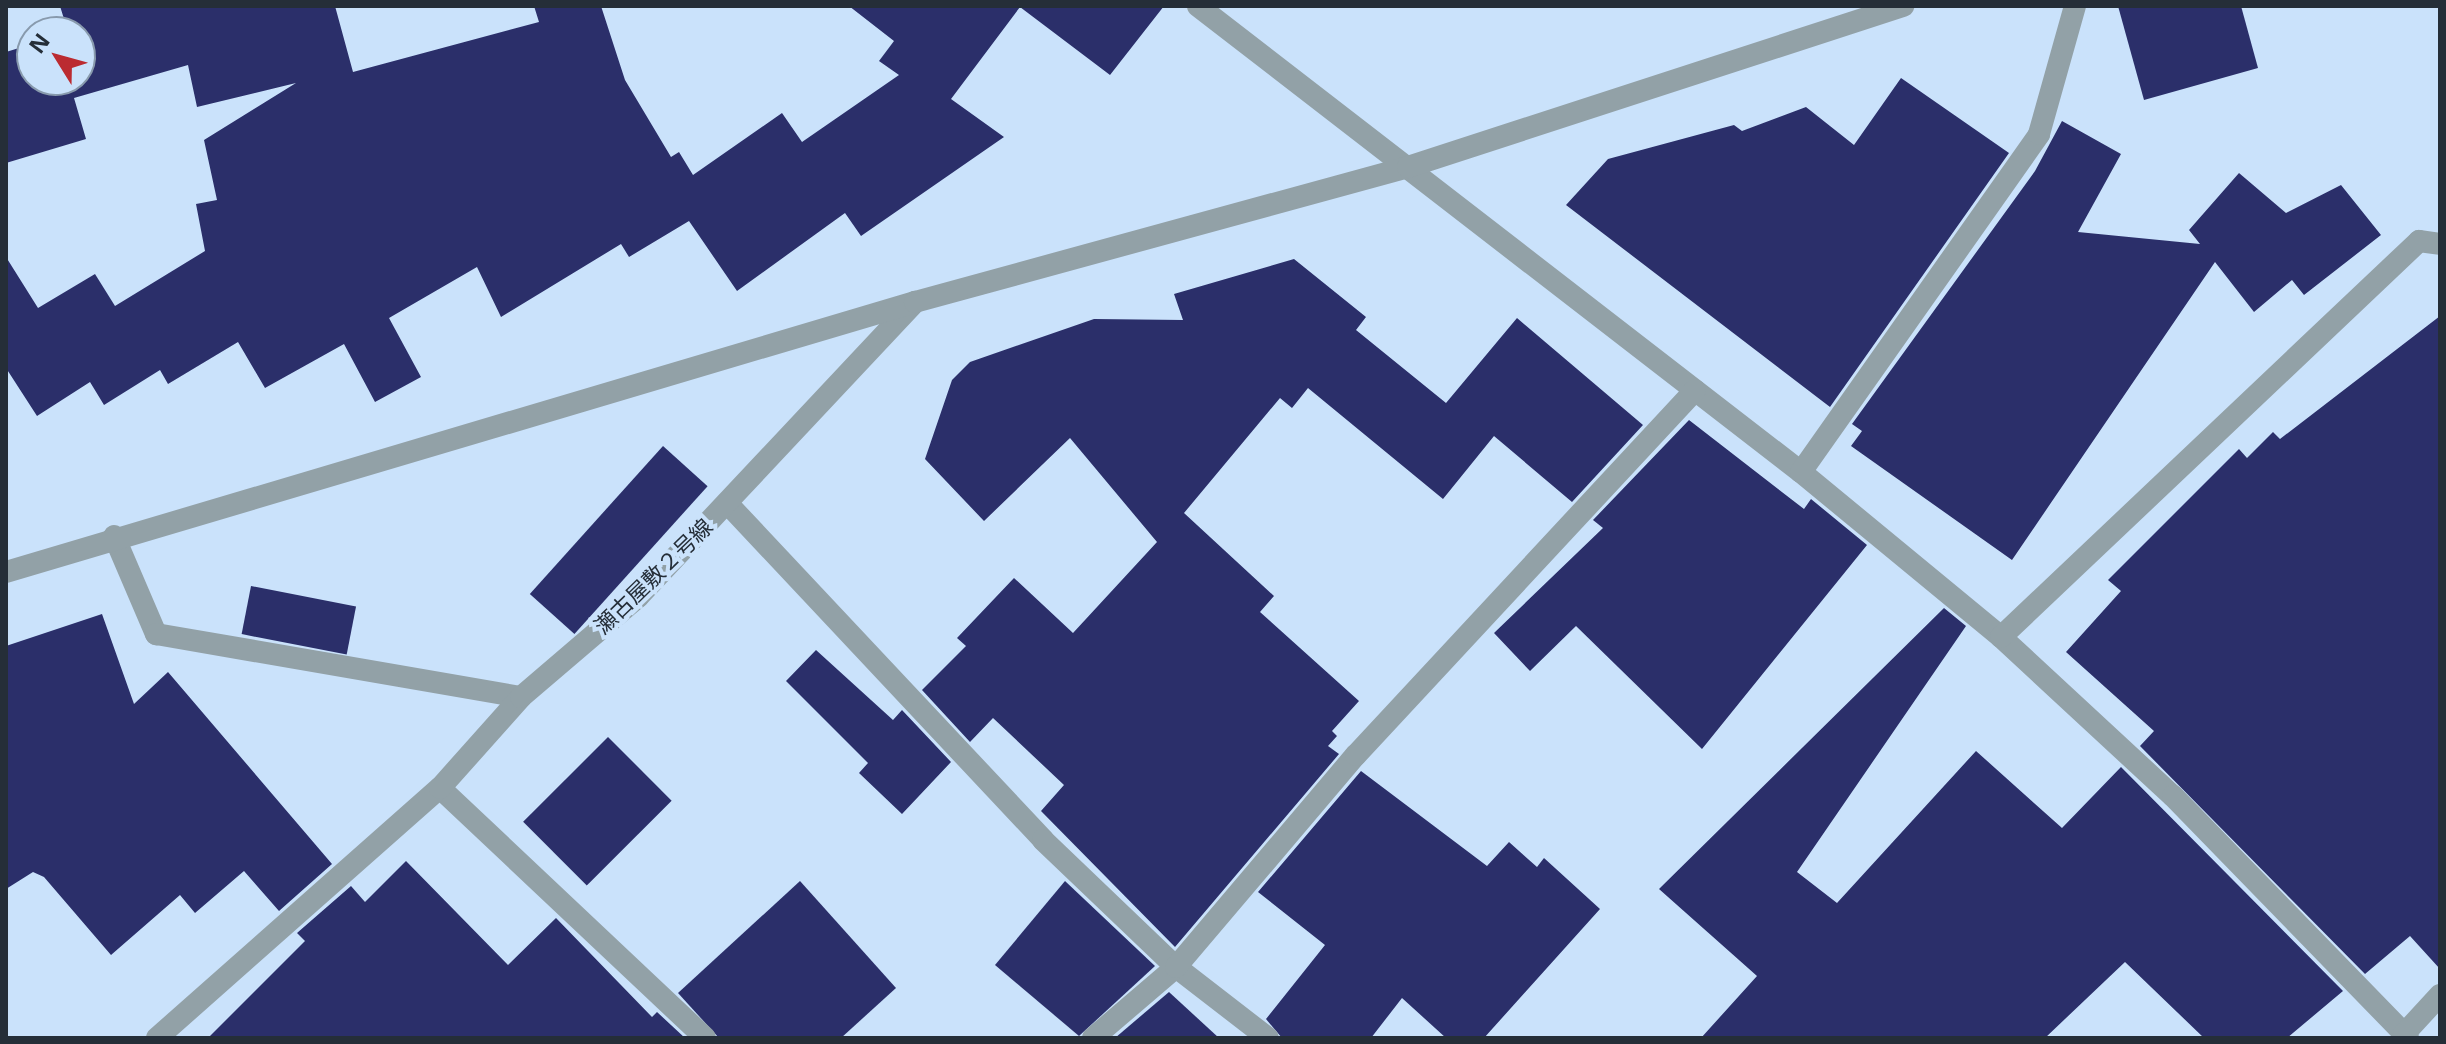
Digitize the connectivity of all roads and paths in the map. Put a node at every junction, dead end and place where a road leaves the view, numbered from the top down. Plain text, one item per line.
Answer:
1 (1198, 6) edge
2 (1903, 6) edge
3 (2075, 6) edge
4 (1408, 167) junction
5 (2440, 244) edge
6 (915, 302) junction
7 (1695, 390) junction
8 (1801, 472) junction
9 (727, 503) junction
10 (114, 536) junction
11 (6, 572) edge
12 (2001, 637) junction
13 (521, 697) junction
14 (440, 788) junction
15 (1176, 967) junction
16 (2440, 995) edge
17 (2406, 1036) edge
18 (157, 1038) edge
19 (705, 1038) edge
20 (1093, 1038) edge
21 (1268, 1038) edge

1 - 4 street
2 - 4 street
3 - 8 street
4 - 6 street
4 - 7 street
5 - 12 street
6 - 9 street
6 - 10 street
7 - 8 street
7 - 15 street
8 - 12 street
9 - 13 street, 瀬古屋敷２号線
9 - 15 street, 瀬古屋敷２号線
10 - 11 street
10 - 13 street
12 - 17 street
13 - 14 street, 瀬古屋敷２号線
14 - 18 street, 瀬古屋敷２号線
14 - 19 street
15 - 20 street
15 - 21 street, 瀬古屋敷２号線
16 - 17 street

